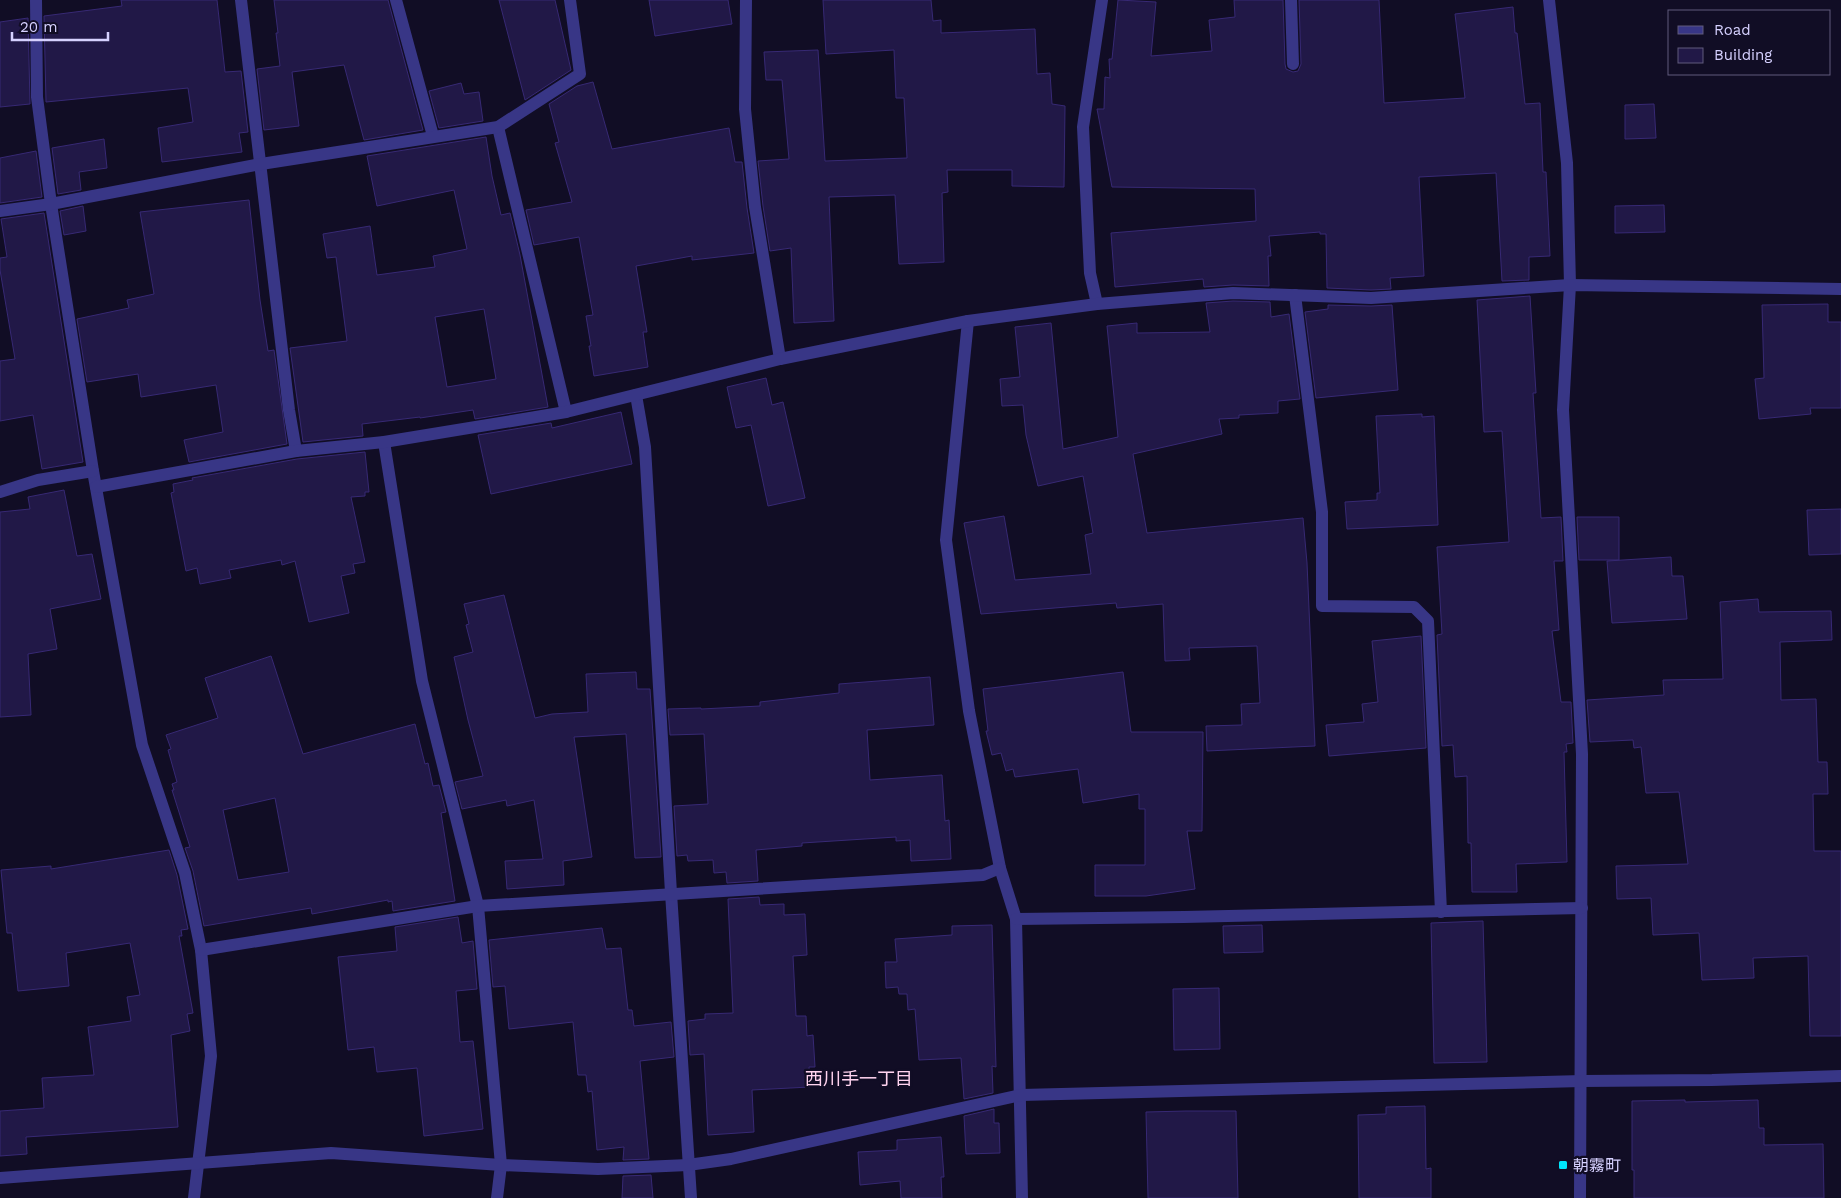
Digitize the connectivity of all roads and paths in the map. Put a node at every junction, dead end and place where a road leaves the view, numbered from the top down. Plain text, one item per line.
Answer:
1 (36, 0) edge
2 (240, 0) edge
3 (396, 0) edge
4 (570, 0) edge
5 (746, 0) edge
6 (1102, 0) edge
7 (1291, 0) edge
8 (1550, 0) edge
9 (1293, 64) dead end
10 (498, 126) junction
11 (434, 136) junction
12 (260, 164) junction
13 (51, 204) junction
14 (0, 211) edge
15 (1570, 285) junction
16 (1841, 289) edge
17 (1294, 295) junction
18 (1097, 304) junction
19 (968, 322) junction
20 (780, 359) junction
21 (636, 395) junction
22 (566, 412) junction
23 (384, 442) junction
24 (296, 450) junction
25 (94, 471) junction
26 (96, 487) junction
27 (0, 492) edge
28 (1000, 868) junction
29 (671, 894) junction
30 (478, 906) junction
31 (1582, 908) junction
32 (1441, 912) junction
33 (1016, 919) junction
34 (201, 950) junction
35 (1841, 1076) edge
36 (1582, 1082) junction
37 (1021, 1095) junction
38 (197, 1164) junction
39 (501, 1165) junction
40 (688, 1165) junction
41 (0, 1178) edge
42 (194, 1198) edge
43 (498, 1198) edge
44 (690, 1198) edge
45 (1022, 1198) edge
46 (1580, 1198) edge

1 - 13 street
2 - 12 street
3 - 11 street
4 - 10 street
5 - 20 street
6 - 18 street
7 - 9 street
8 - 15 street
10 - 11 street
10 - 22 street
11 - 12 street
12 - 13 street
12 - 24 street
13 - 14 street
13 - 25 street
15 - 16 street
15 - 17 street
15 - 31 street
17 - 18 street
17 - 32 street
18 - 19 street
19 - 20 street
19 - 28 street
20 - 21 street
21 - 22 street
21 - 29 street
22 - 23 street
23 - 24 street
23 - 30 street
24 - 26 street
25 - 26 street
25 - 27 street
26 - 34 street
28 - 29 street
28 - 33 street
29 - 30 street
29 - 40 street
30 - 34 street
30 - 39 street
31 - 32 street
31 - 36 street
32 - 33 street
33 - 37 street
34 - 38 street
35 - 36 street
36 - 37 street
36 - 46 street
37 - 40 street
37 - 45 street
38 - 39 street
38 - 41 street
38 - 42 street
39 - 40 street
39 - 43 street
40 - 44 street

